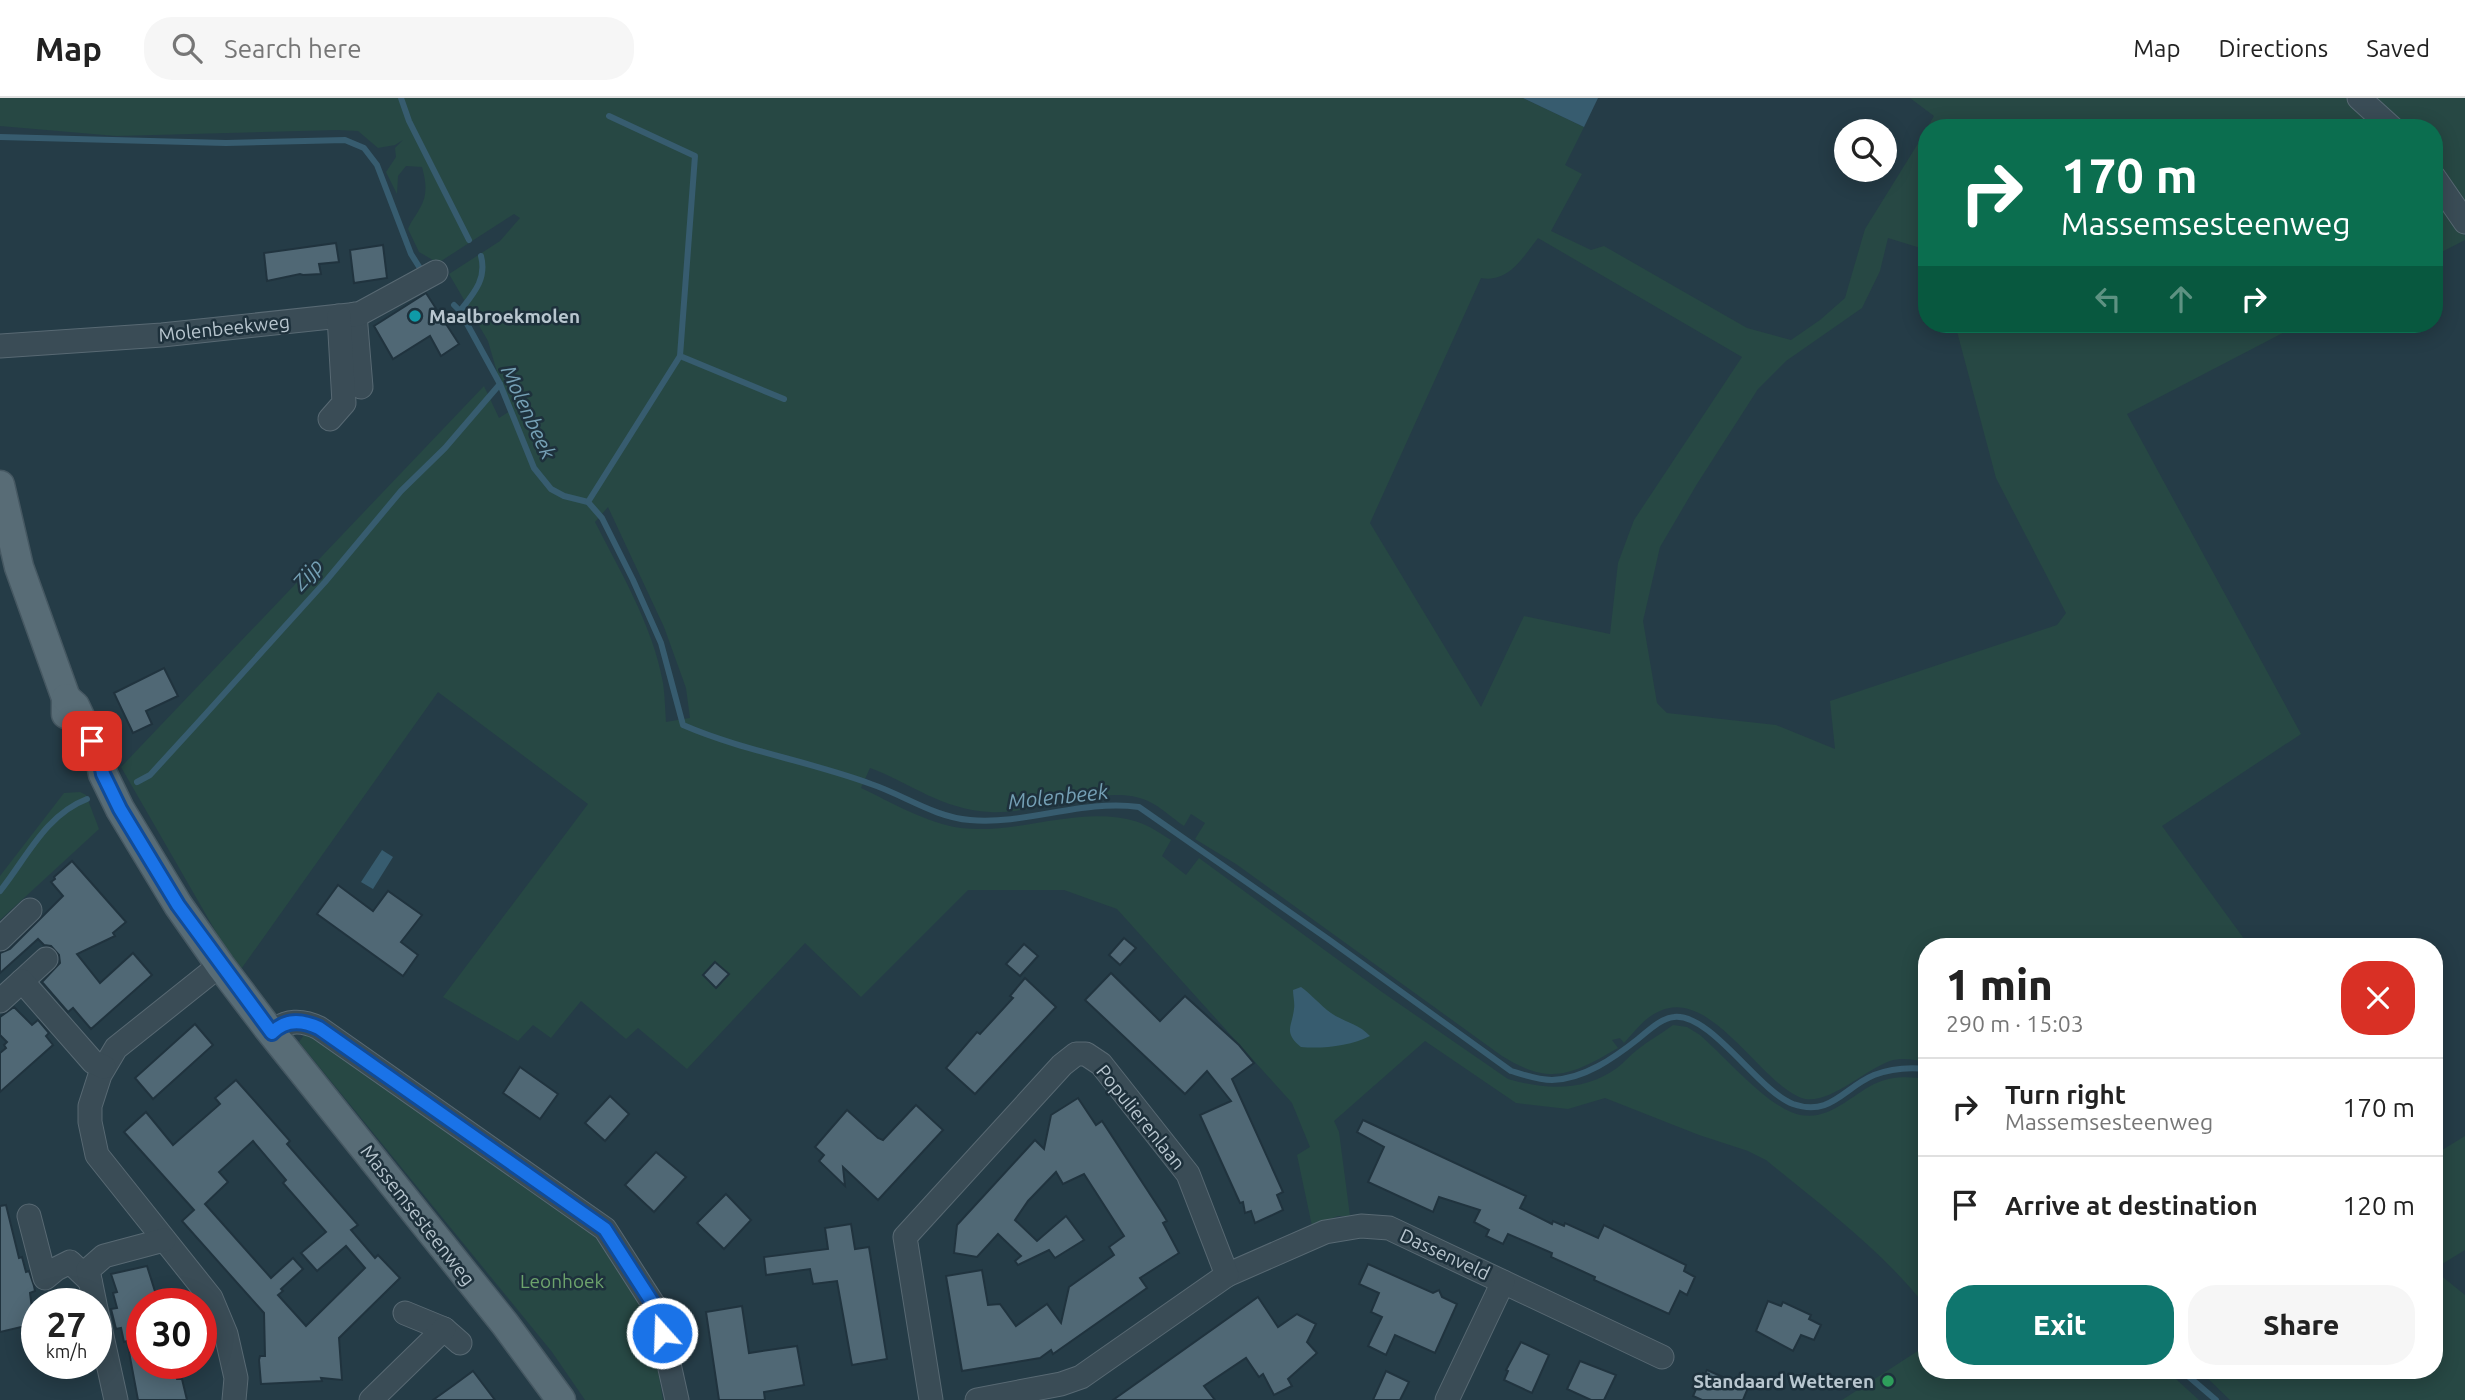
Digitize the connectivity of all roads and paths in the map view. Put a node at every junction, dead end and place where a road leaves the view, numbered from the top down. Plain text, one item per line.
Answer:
1 (2359, 98) edge
2 (2382, 119) edge
3 (2443, 190) edge
4 (2465, 222) edge
5 (436, 272) dead end
6 (347, 315) junction
7 (0, 346) edge
8 (361, 387) dead end
9 (330, 419) dead end
10 (0, 485) edge
11 (30, 910) dead end
12 (0, 939) edge
13 (47, 959) dead end
14 (220, 965) junction
15 (22, 981) junction
16 (0, 1000) edge
17 (272, 1033) junction
18 (104, 1067) junction
19 (29, 1216) dead end
20 (164, 1240) junction
21 (1227, 1275) junction
22 (90, 1281) junction
23 (1503, 1282) junction
24 (92, 1288) edge
25 (405, 1313) dead end
26 (1662, 1357) dead end
27 (112, 1379) edge
28 (116, 1400) edge
29 (234, 1400) edge
30 (371, 1400) edge
31 (561, 1400) edge
32 (677, 1400) edge
33 (932, 1400) edge
34 (977, 1400) edge
35 (1447, 1400) edge

1 - 2 street
3 - 4 street
5 - 6 street, Molenbeekweg
6 - 7 street, Molenbeekweg
6 - 8 street
6 - 9 street
10 - 14 main road, Massemsesteenweg
11 - 12 street
13 - 15 street
14 - 17 main road, Massemsesteenweg
14 - 18 street
15 - 16 street
15 - 18 street
17 - 31 main road, Massemsesteenweg
17 - 32 street
18 - 20 street
19 - 22 street
20 - 22 street
20 - 29 street
21 - 23 street, Dassenveld
21 - 33 street, Populierenlaan
21 - 34 street
22 - 24 street
23 - 26 street, Dassenveld
23 - 35 street, Dassenveld
25 - 30 street
27 - 28 street

